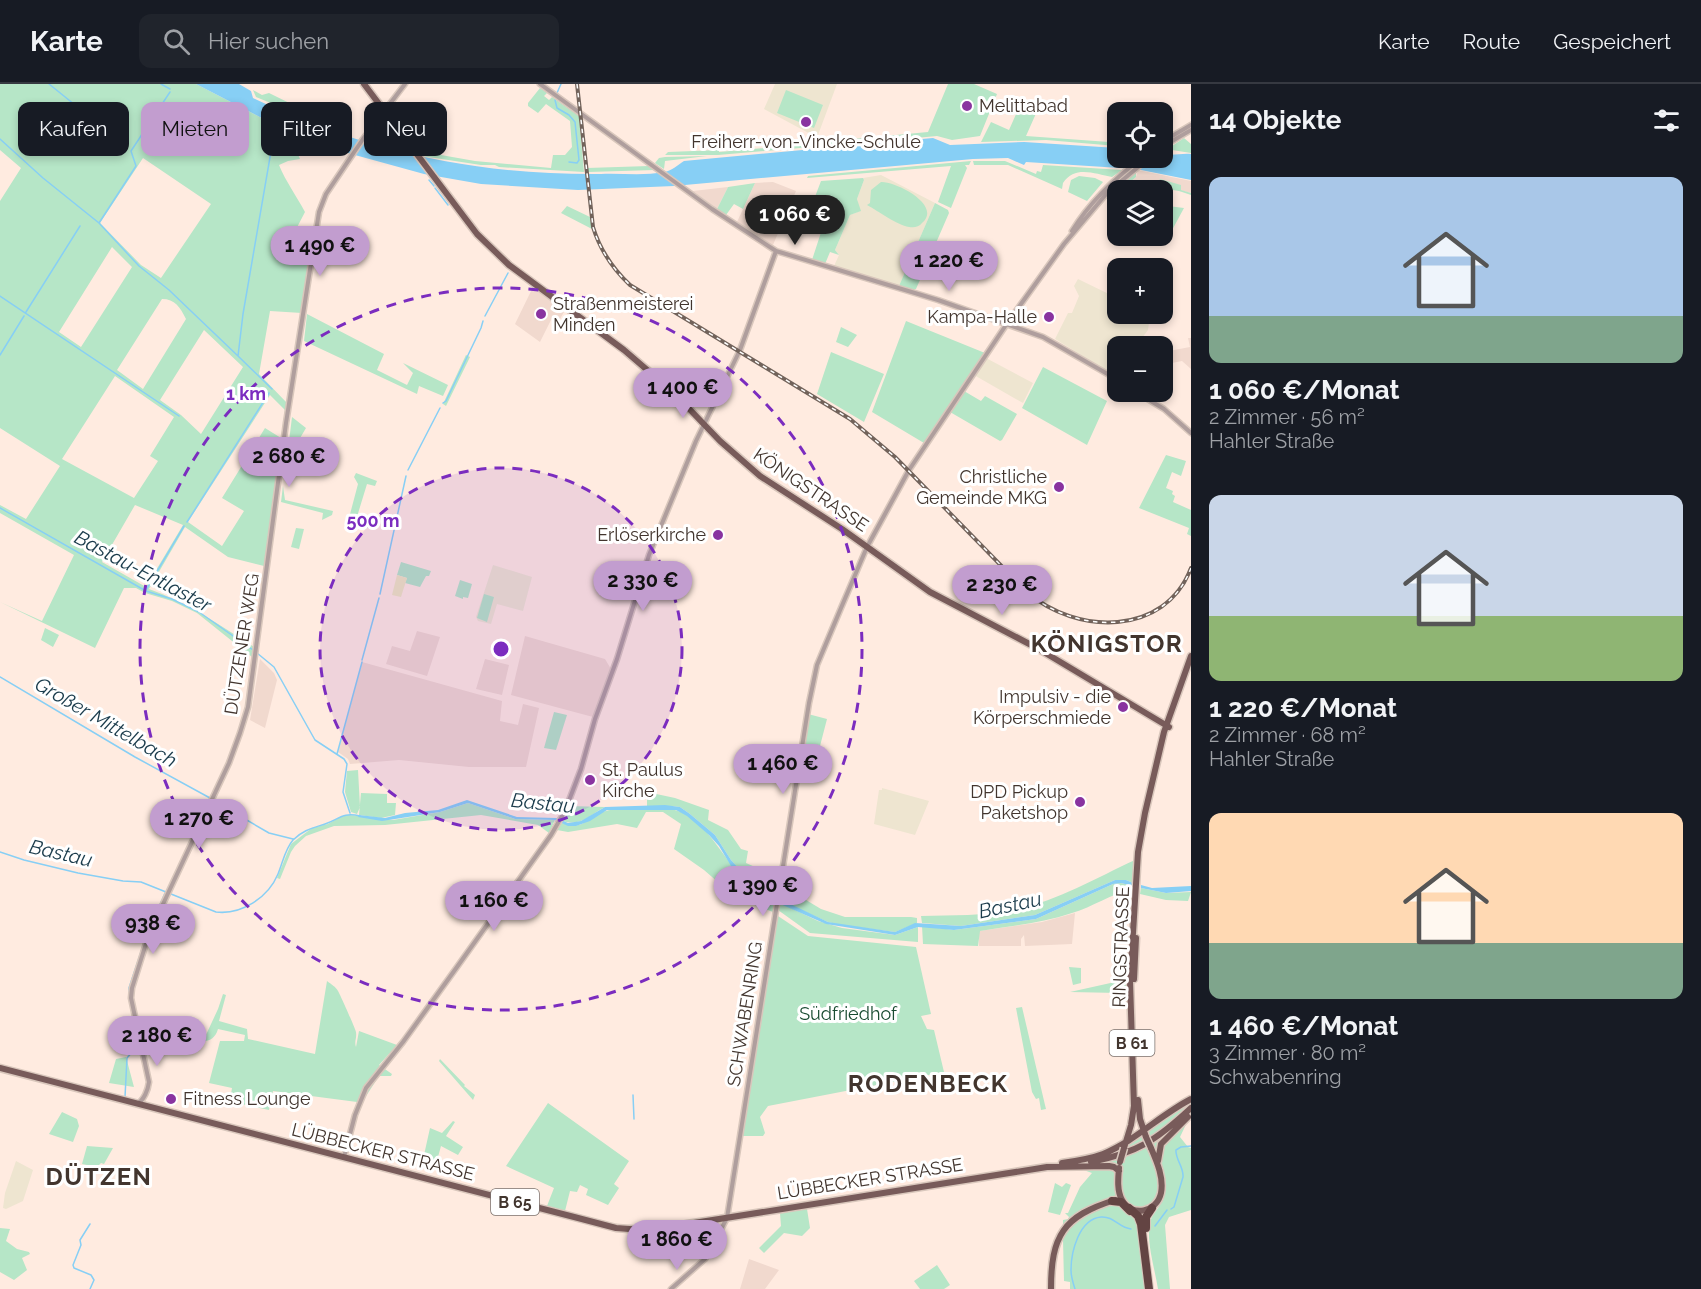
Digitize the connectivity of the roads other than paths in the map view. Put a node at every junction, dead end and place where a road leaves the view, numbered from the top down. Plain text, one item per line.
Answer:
1 (364, 84) edge
2 (405, 84) edge
3 (540, 84) edge
4 (376, 102) edge
5 (391, 102) edge
6 (1191, 125) edge
7 (1191, 130) edge
8 (1179, 134) junction
9 (1173, 137) edge
10 (364, 138) edge
11 (1173, 139) edge
12 (416, 156) edge
13 (1131, 168) edge
14 (1134, 168) edge
15 (1126, 173) junction
16 (776, 251) junction
17 (1006, 325) junction
18 (1107, 373) edge
19 (1152, 402) edge
20 (704, 425) junction
21 (1191, 433) edge
22 (867, 547) junction
23 (1191, 656) edge
24 (1191, 664) edge
25 (1168, 727) junction
26 (1137, 890) junction
27 (0, 1068) edge
28 (1191, 1098) edge
29 (136, 1104) junction
30 (1191, 1108) edge
31 (1191, 1113) edge
32 (1140, 1119) junction
33 (1154, 1121) junction
34 (1143, 1129) junction
35 (1125, 1145) junction
36 (344, 1157) junction
37 (1158, 1166) junction
38 (1047, 1167) junction
39 (1061, 1167) junction
40 (1119, 1172) junction
41 (1119, 1187) junction
42 (1122, 1199) junction
43 (1111, 1201) junction
44 (1154, 1205) junction
45 (1129, 1208) junction
46 (727, 1218) junction
47 (1140, 1220) junction
48 (671, 1289) edge
49 (1051, 1289) edge
50 (1151, 1289) edge

1 - 4 main road, KÖNIGSTRASSE
2 - 5 street, DÜTZENER WEG
3 - 16 street
6 - 8 street
7 - 8 street
8 - 9 street
8 - 11 street
10 - 29 street, DÜTZENER WEG
12 - 20 main road, KÖNIGSTRASSE
13 - 15 street
14 - 15 street
15 - 17 street, SCHWABENRING
16 - 17 street
16 - 20 street
17 - 18 street
17 - 22 street, SCHWABENRING
19 - 21 street
20 - 22 main road, KÖNIGSTRASSE
20 - 36 street
22 - 25 main road, KÖNIGSTRASSE
22 - 46 street, SCHWABENRING
23 - 25 main road, RINGSTRASSE / B 61
24 - 25 main road, RINGSTRASSE / B 61
25 - 26 main road, RINGSTRASSE / B 61
26 - 32 main road, RINGSTRASSE / B 61
26 - 35 main road, RINGSTRASSE / B 61
27 - 29 main road, LÜBBECKER STRASSE / B 65
28 - 33 main road, LÜBBECKER STRASSE
29 - 36 main road, LÜBBECKER STRASSE / B 65
30 - 39 main road
31 - 37 main road
32 - 33 main road
32 - 34 main road, RINGSTRASSE / B 61
33 - 34 main road, LÜBBECKER STRASSE
34 - 35 main road, LÜBBECKER STRASSE / B 65
34 - 37 main road, RINGSTRASSE / B 61, bridge
35 - 38 main road, LÜBBECKER STRASSE / B 65
35 - 40 main road, B 61, bridge
36 - 46 main road, LÜBBECKER STRASSE / B 65
37 - 44 main road, RINGSTRASSE / B 61
38 - 39 main road, LÜBBECKER STRASSE / B 65
38 - 46 main road, LÜBBECKER STRASSE / B 65
39 - 40 main road, B 65
40 - 41 main road, B 61
41 - 42 main road, B 61
41 - 43 main road
42 - 43 main road
42 - 45 main road, B 61
43 - 47 highway
43 - 49 main road
44 - 45 main road
44 - 50 highway, B 61
45 - 47 highway, B 61
46 - 48 street, SCHWABENRING
47 - 50 highway, B 61

